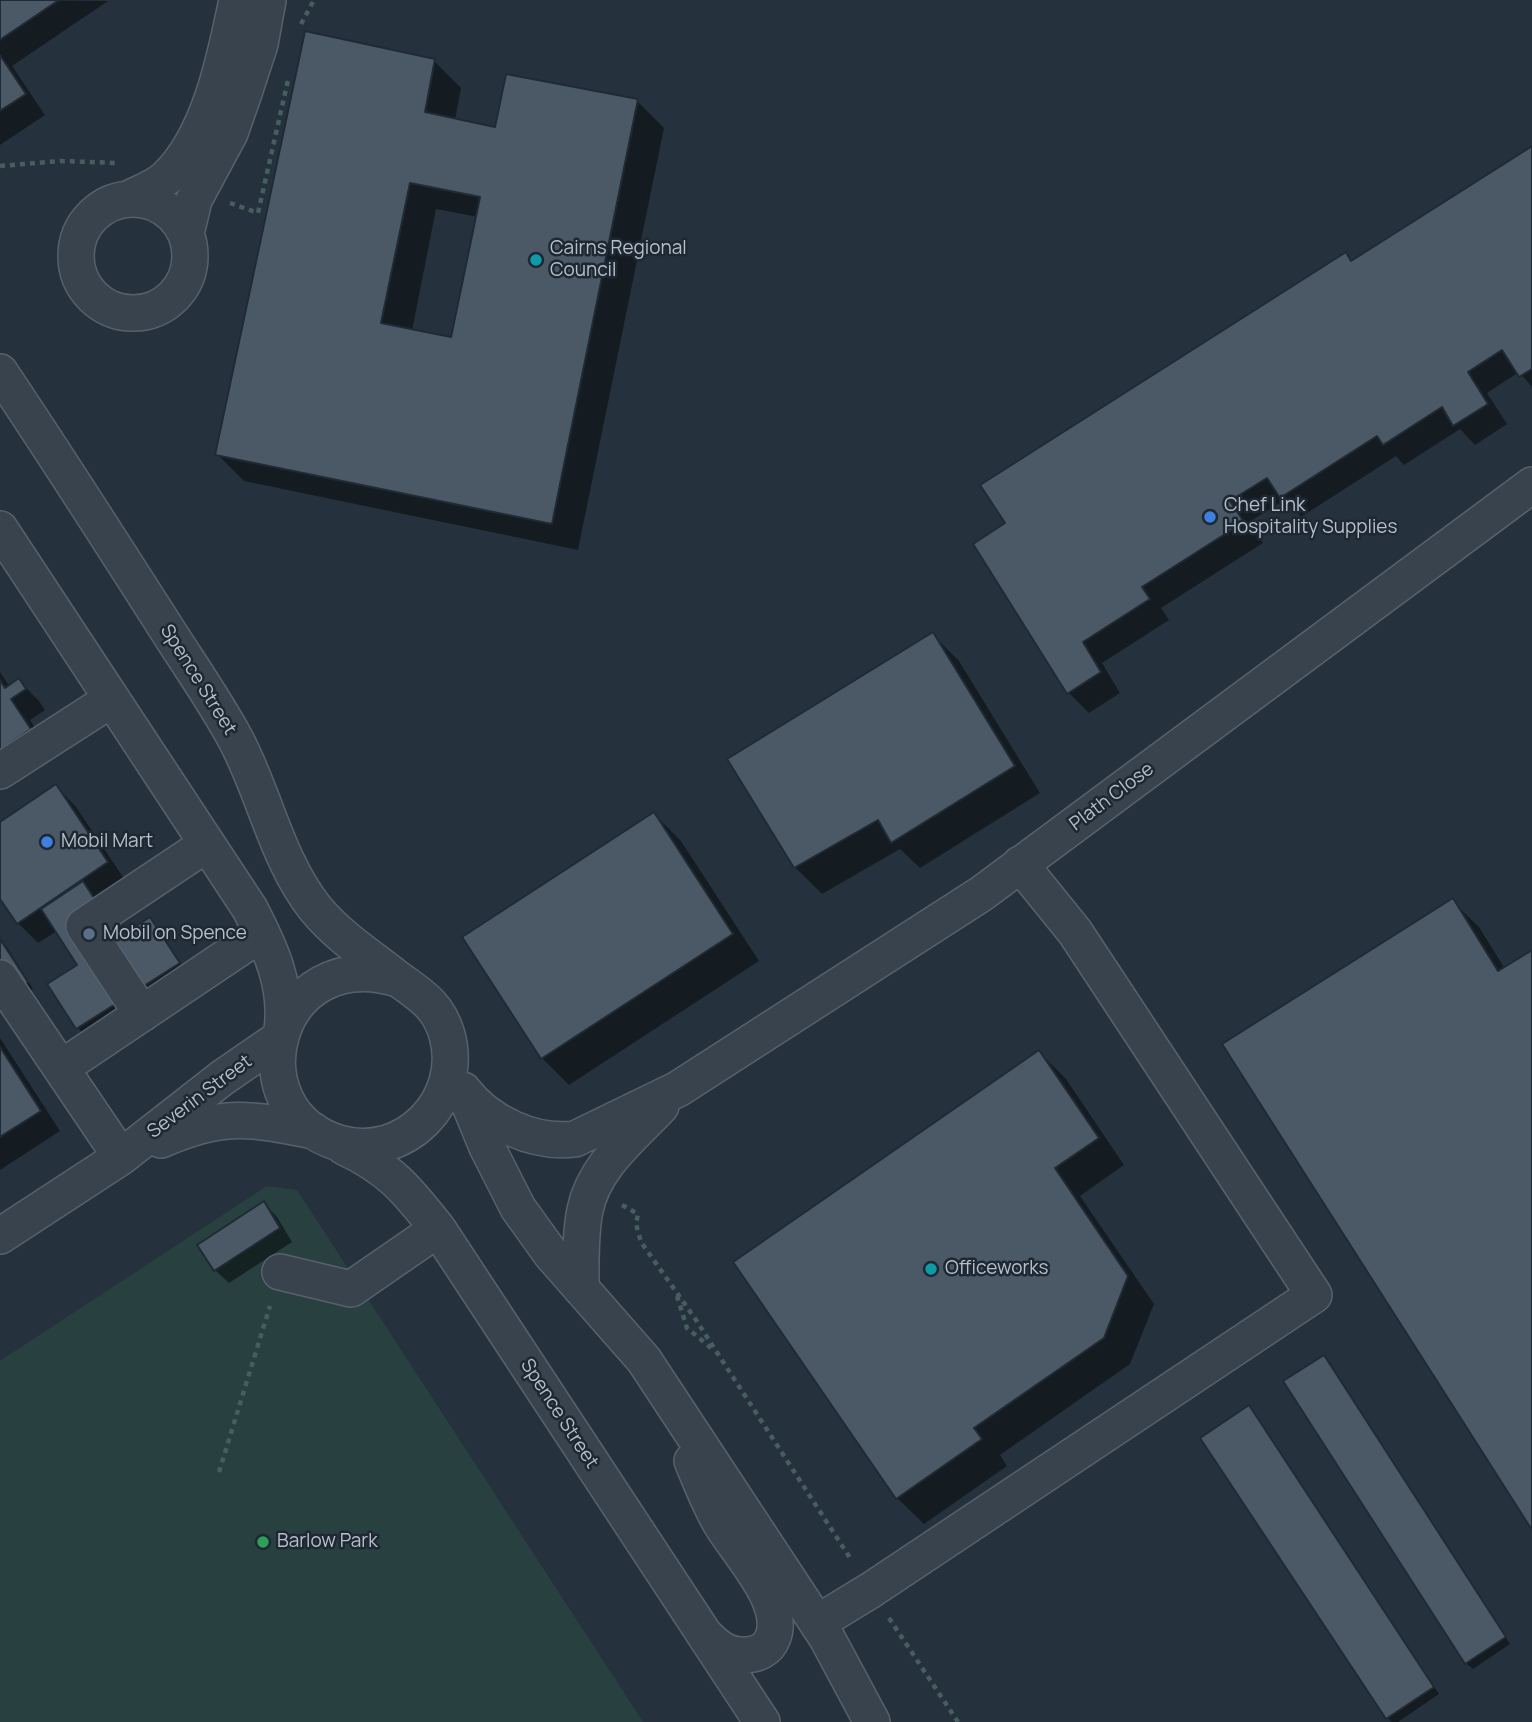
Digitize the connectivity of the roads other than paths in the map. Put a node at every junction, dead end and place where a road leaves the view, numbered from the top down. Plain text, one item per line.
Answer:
1 (237, 0) edge
2 (268, 0) edge
3 (128, 199) junction
4 (186, 234) junction
5 (0, 372) edge
6 (1532, 485) edge
7 (0, 530) edge
8 (112, 699) junction
9 (0, 771) edge
10 (207, 844) junction
11 (1020, 864) junction
12 (262, 933) junction
13 (0, 978) edge
14 (398, 979) junction
15 (142, 1014) junction
16 (447, 1033) junction
17 (281, 1034) junction
18 (61, 1068) junction
19 (678, 1089) junction
20 (463, 1090) junction
21 (320, 1134) junction
22 (121, 1157) junction
23 (438, 1229) junction
24 (0, 1236) edge
25 (280, 1272) road end
26 (581, 1286) junction
27 (658, 1380) junction
28 (822, 1630) junction
29 (703, 1633) junction
30 (762, 1722) edge
31 (872, 1722) edge
32 (894, 1722) edge

1 - 3 street
2 - 4 street
3 - 4 street
3 - 4 street
5 - 14 street, Spence Street
6 - 11 street, Plath Close
7 - 8 street, Spence Street
8 - 9 street
8 - 10 street, Spence Street
10 - 12 street, Spence Street
10 - 15 street
11 - 19 street, Plath Close
11 - 28 street
12 - 15 street
12 - 17 street, Spence Street
13 - 18 street
14 - 16 street, Spence Street
14 - 17 street, Spence Street
15 - 18 street
16 - 20 street, Spence Street
16 - 21 street, Spence Street
17 - 21 street, Spence Street
17 - 22 street, Severin Street
18 - 22 street
19 - 20 street, Plath Close
19 - 26 street, Plath Close
20 - 26 street, Spence Street
21 - 22 street, Severin Street
21 - 23 street, Spence Street
22 - 24 street, Severin Street
23 - 25 street
23 - 29 street, Spence Street
26 - 27 street, Spence Street
27 - 28 street, Spence Street
27 - 29 street
28 - 31 street, Spence Street
28 - 32 street, Spence Street
29 - 30 street, Spence Street

